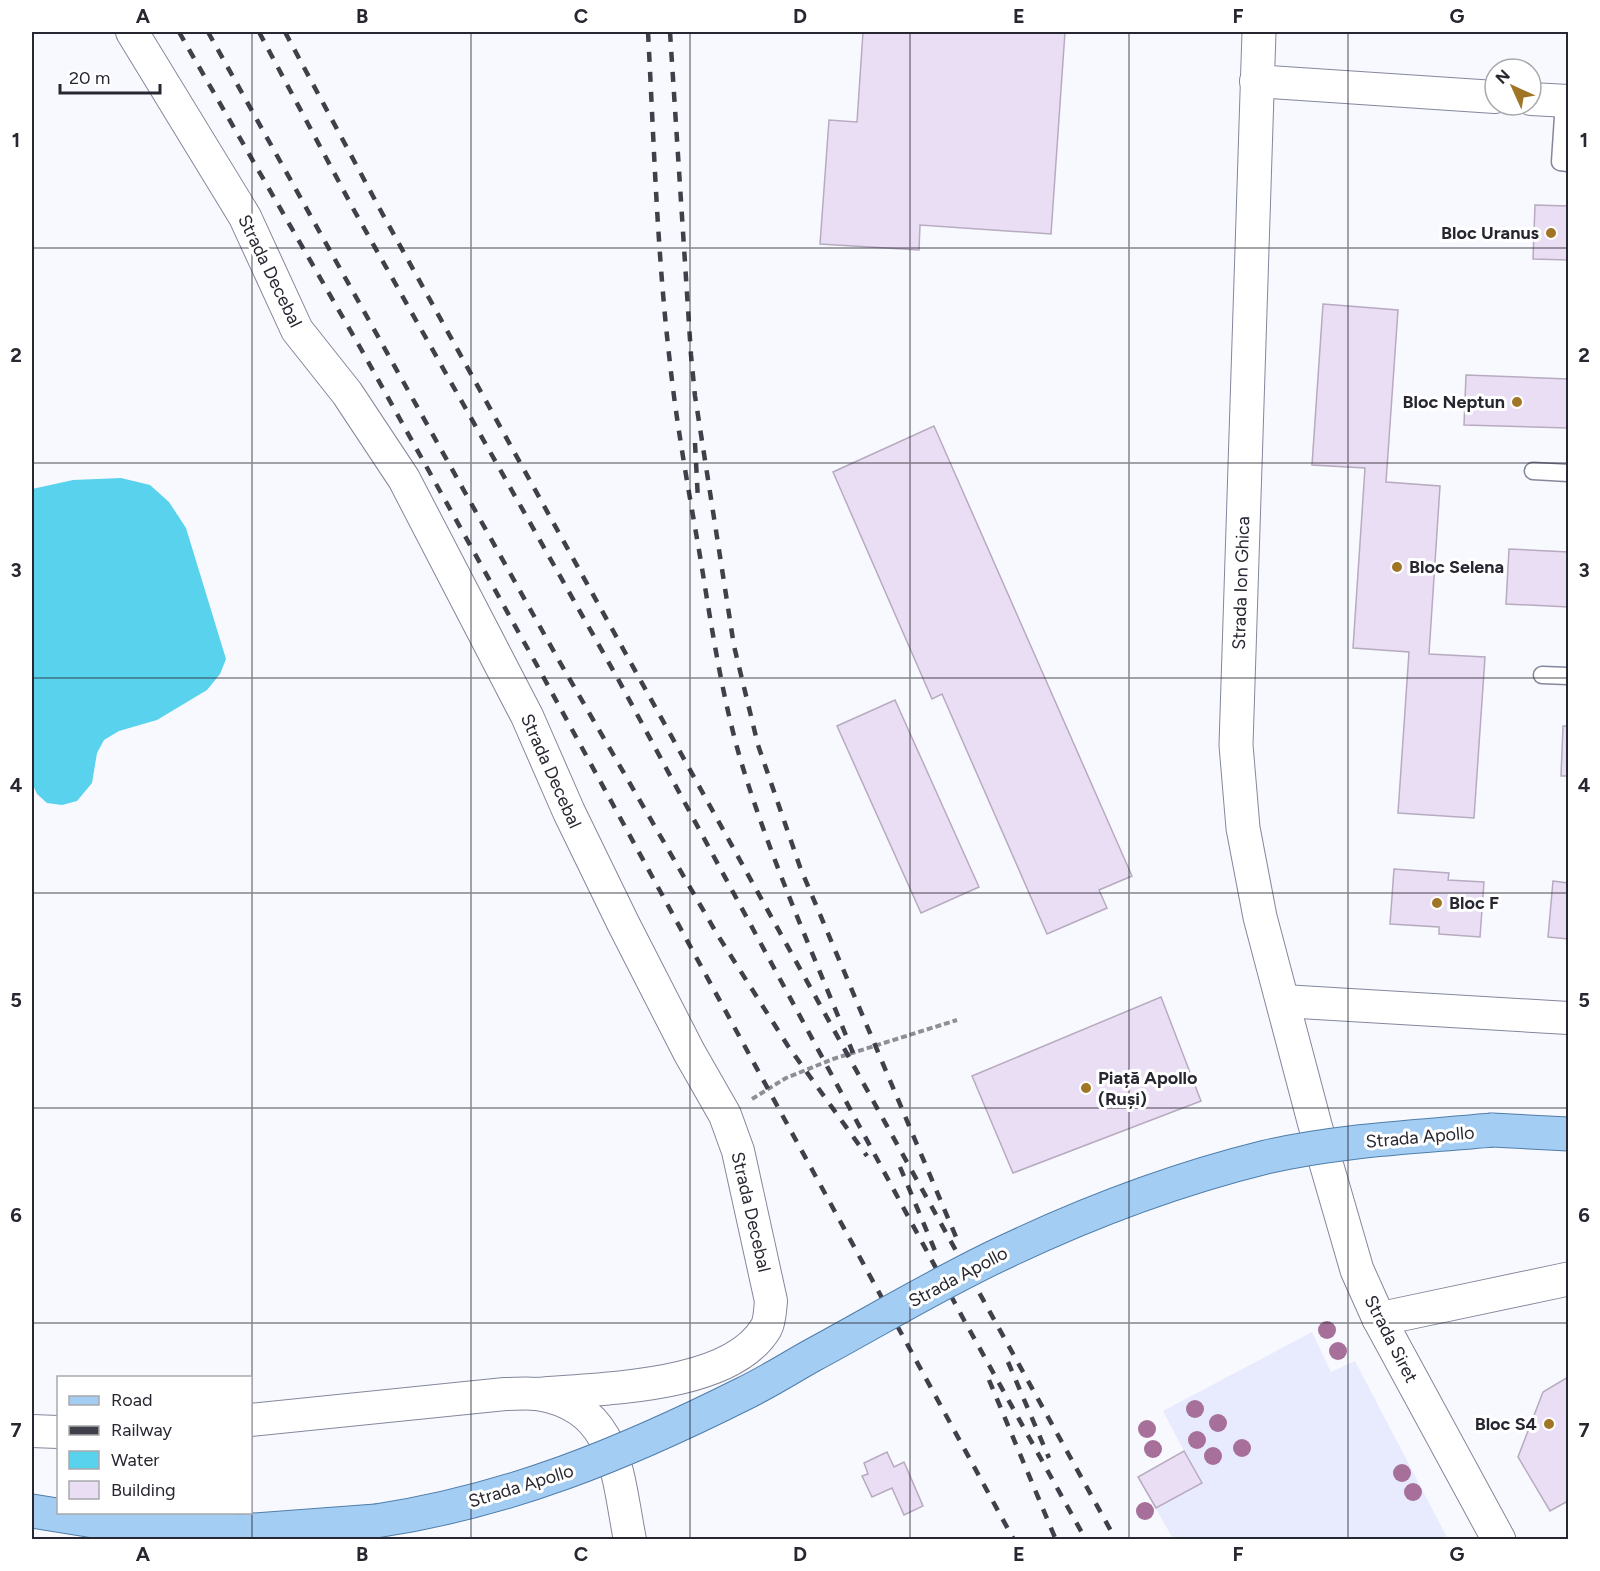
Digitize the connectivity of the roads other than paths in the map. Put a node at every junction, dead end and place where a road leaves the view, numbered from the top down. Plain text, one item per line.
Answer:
1 (132, 32) edge
2 (1259, 32) edge
3 (1256, 81) junction
4 (1483, 96) edge
5 (1543, 100) edge
6 (1566, 101) edge
7 (1569, 163) edge
8 (1533, 471) dead end
9 (1569, 473) edge
10 (1542, 675) dead end
11 (1569, 676) edge
12 (1283, 1001) junction
13 (1569, 1018) edge
14 (1315, 1125) joint
15 (1569, 1134) edge
16 (1569, 1279) edge
17 (1379, 1319) junction
18 (536, 1394) junction
19 (252, 1420) edge
20 (32, 1431) edge
21 (57, 1432) edge
22 (32, 1511) edge
23 (630, 1539) edge
24 (1499, 1539) edge

1 - 18 street, Strada Decebal
2 - 3 street, Strada Ion Ghica
3 - 4 street
3 - 12 street, Strada Ion Ghica
5 - 6 street
6 - 7 lane
8 - 9 lane
10 - 11 lane
12 - 13 street
12 - 14 street, Strada Ion Ghica
14 - 17 street, Strada Siret
15 - 22 main road, Strada Apollo, bridge
16 - 17 street
17 - 24 street, Strada Siret
18 - 19 street, Strada Decebal
18 - 23 street, Strada Decebal
20 - 21 street

